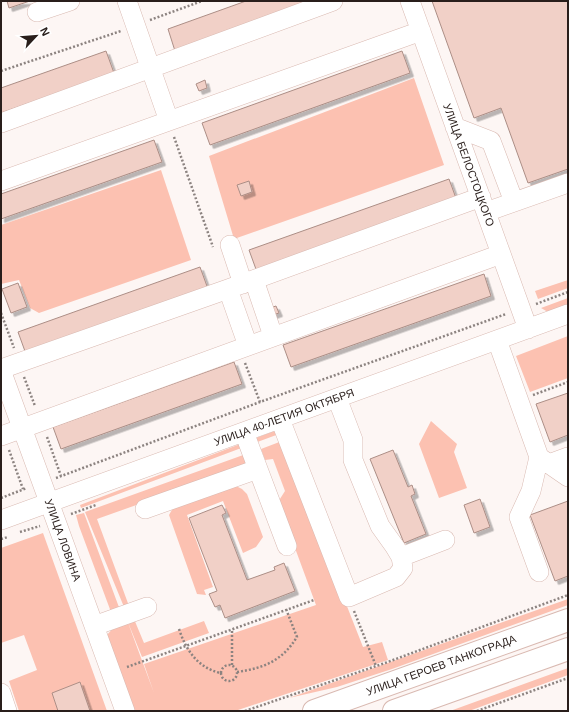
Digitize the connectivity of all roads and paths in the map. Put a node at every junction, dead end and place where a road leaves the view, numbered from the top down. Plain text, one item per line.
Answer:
1 (70, 1) edge
2 (127, 1) edge
3 (202, 1) edge
4 (333, 1) edge
5 (410, 1) edge
6 (37, 12) dead end
7 (135, 26) junction
8 (421, 31) junction
9 (150, 68) junction
10 (1, 71) edge
11 (169, 121) junction
12 (1, 123) edge
13 (455, 127) junction
14 (1, 181) edge
15 (568, 183) edge
16 (514, 202) junction
17 (483, 204) junction
18 (222, 249) joint
19 (501, 254) junction
20 (241, 284) junction
21 (568, 292) edge
22 (521, 309) junction
23 (1, 313) edge
24 (568, 314) edge
25 (528, 329) junction
26 (273, 336) junction
27 (497, 340) junction
28 (244, 347) junction
29 (19, 362) junction
30 (1, 369) edge
31 (568, 382) edge
32 (532, 395) dead end
33 (337, 398) junction
34 (260, 402) junction
35 (280, 419) junction
36 (41, 422) junction
37 (22, 428) junction
38 (244, 432) junction
39 (2, 436) edge
40 (568, 457) edge
41 (544, 461) junction
42 (258, 469) junction
43 (568, 477) edge
44 (23, 489) dead end
45 (145, 509) dead end
46 (53, 511) junction
47 (74, 513) dead end
48 (1, 520) edge
49 (1, 539) edge
50 (445, 540) dead end
51 (287, 546) dead end
52 (401, 557) junction
53 (539, 572) dead end
54 (568, 595) edge
55 (349, 597) junction
56 (314, 600) dead end
57 (147, 607) dead end
58 (286, 609) junction
59 (568, 620) edge
60 (94, 626) junction
61 (179, 629) dead end
62 (232, 629) junction
63 (184, 645) junction
64 (568, 649) edge
65 (232, 665) junction
66 (376, 666) junction
67 (124, 668) dead end
68 (237, 672) junction
69 (220, 673) junction
70 (568, 678) edge
71 (1, 693) edge
72 (8, 711) edge
73 (125, 711) edge
74 (245, 711) edge
75 (314, 711) edge
76 (394, 711) edge
77 (477, 711) edge

1 - 6 street
2 - 7 street
3 - 7 path
4 - 9 street
5 - 8 street, УЛИЦА БЕЛОСТОЦКОГО
7 - 9 street
7 - 10 path
8 - 11 street
8 - 13 street, УЛИЦА БЕЛОСТОЦКОГО
9 - 11 street
9 - 12 street
11 - 14 street
11 - 18 path
13 - 16 street
13 - 17 street, УЛИЦА БЕЛОСТОЦКОГО
15 - 16 street
16 - 17 street
17 - 19 street, УЛИЦА БЕЛОСТОЦКОГО
17 - 20 street
18 - 20 street
19 - 22 street, УЛИЦА БЕЛОСТОЦКОГО
19 - 26 street
20 - 26 street
20 - 28 street
20 - 29 street
21 - 22 path
22 - 25 street, УЛИЦА БЕЛОСТОЦКОГО
22 - 34 path
23 - 29 path
24 - 25 street, УЛИЦА 40-ЛЕТИЯ ОКТЯБРЯ
25 - 27 street, УЛИЦА 40-ЛЕТИЯ ОКТЯБРЯ
26 - 28 street
27 - 33 street, УЛИЦА 40-ЛЕТИЯ ОКТЯБРЯ
27 - 41 street
28 - 34 path
28 - 36 street
29 - 30 street
29 - 36 path
30 - 37 street, УЛИЦА ЛОВИНА
31 - 32 path
33 - 35 street, УЛИЦА 40-ЛЕТИЯ ОКТЯБРЯ
33 - 52 street
34 - 36 path
35 - 38 street, УЛИЦА 40-ЛЕТИЯ ОКТЯБРЯ
35 - 55 street
36 - 37 street
37 - 39 street
37 - 46 street, УЛИЦА ЛОВИНА
38 - 42 street
38 - 46 street, УЛИЦА 40-ЛЕТИЯ ОКТЯБРЯ
39 - 44 path
40 - 41 street
41 - 43 street
41 - 53 street
42 - 45 street
42 - 51 street
46 - 47 path
46 - 48 street, УЛИЦА 40-ЛЕТИЯ ОКТЯБРЯ
46 - 49 path
46 - 60 street, УЛИЦА ЛОВИНА
50 - 52 street
52 - 55 street
54 - 66 path
55 - 66 path
56 - 58 path
57 - 60 street
58 - 62 path
58 - 68 path
59 - 75 main road, УЛИЦА ГЕРОЕВ ТАНКОГРАДА
60 - 73 street, УЛИЦА ЛОВИНА
61 - 63 path
62 - 63 path
62 - 65 path
63 - 67 path
63 - 69 path
64 - 76 main road
65 - 68 path
65 - 69 path
66 - 74 path
68 - 69 path
70 - 77 path
71 - 72 street

